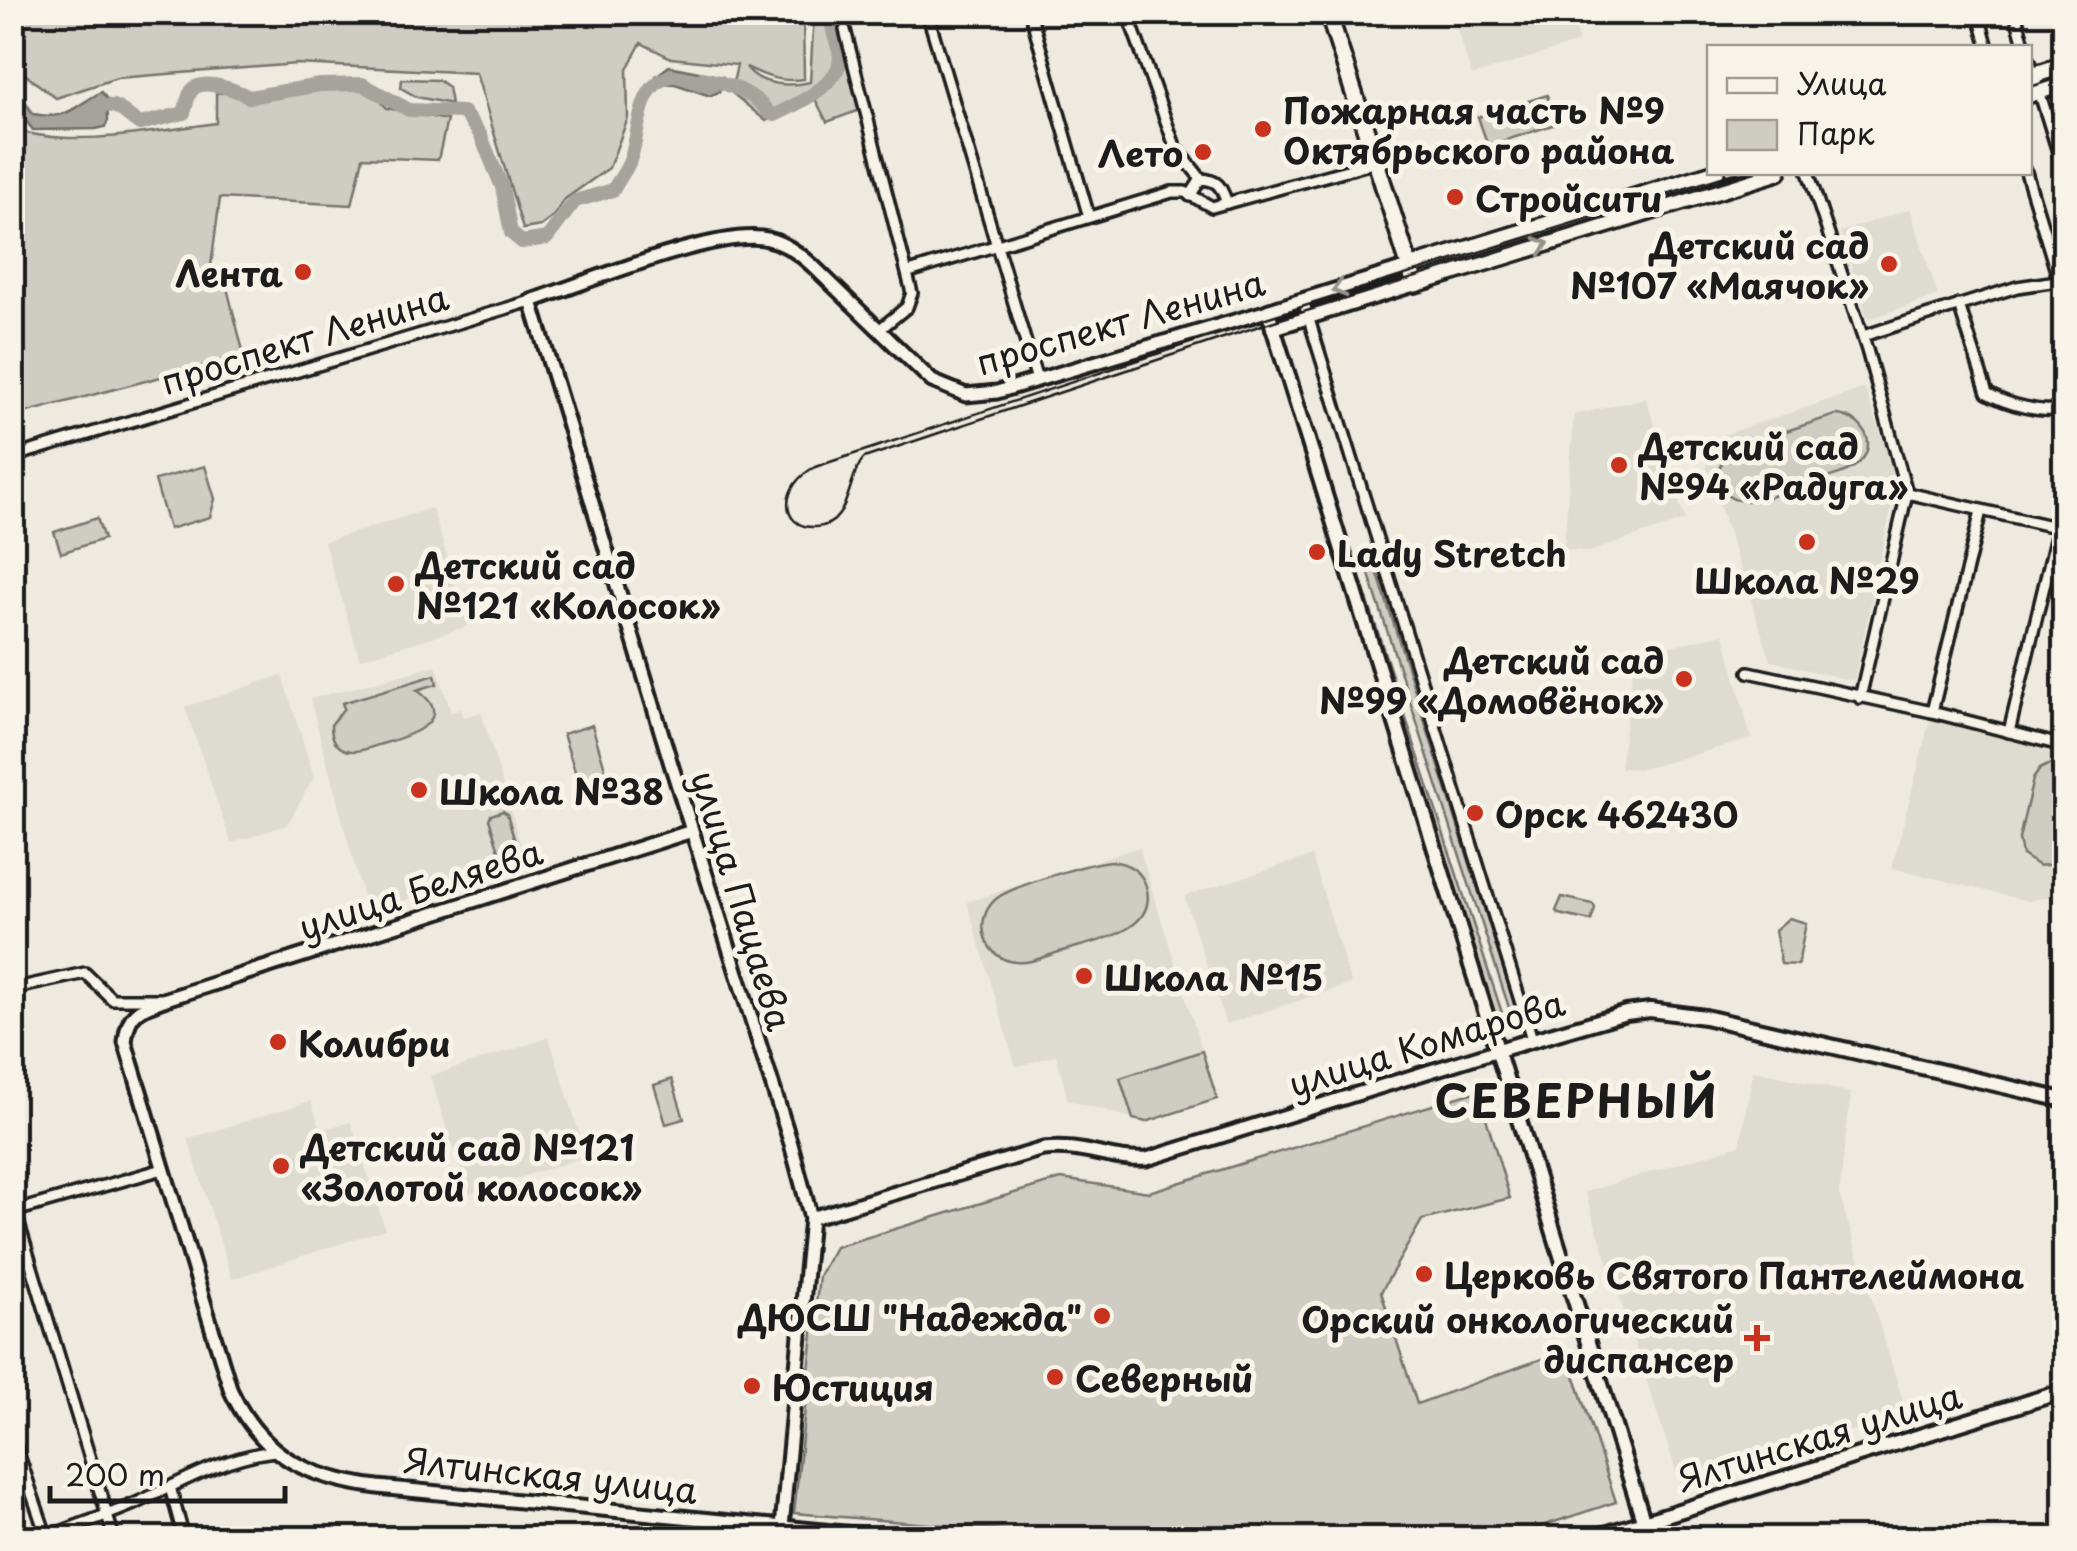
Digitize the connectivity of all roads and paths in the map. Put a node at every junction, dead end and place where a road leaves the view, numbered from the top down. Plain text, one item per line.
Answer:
1 (927, 12) edge
2 (1030, 12) edge
3 (1127, 12) edge
4 (1328, 12) edge
5 (1978, 12) edge
6 (2014, 12) edge
7 (845, 30) dead end
8 (1987, 45) edge
9 (2024, 45) edge
10 (2064, 65) edge
11 (2032, 79) edge
12 (2064, 83) edge
13 (1376, 162) junction
14 (2064, 171) edge
15 (1707, 175) edge
16 (1809, 175) edge
17 (2027, 175) edge
18 (1750, 177) edge
19 (1201, 179) junction
20 (1190, 196) junction
21 (1227, 203) junction
22 (1592, 210) junction
23 (1089, 217) junction
24 (1596, 228) junction
25 (1503, 238) junction
26 (998, 246) junction
27 (1507, 255) junction
28 (1410, 267) junction
29 (908, 272) junction
30 (2062, 280) edge
31 (1415, 284) junction
32 (1303, 300) junction
33 (531, 302) junction
34 (1959, 306) junction
35 (1268, 311) junction
36 (1308, 316) junction
37 (1273, 328) junction
38 (879, 330) junction
39 (1862, 336) junction
40 (1037, 380) junction
41 (2064, 408) edge
42 (12, 457) edge
43 (1907, 493) junction
44 (2064, 503) edge
45 (1982, 511) junction
46 (2061, 529) edge
47 (1749, 672) dead end
48 (1860, 698) junction
49 (1932, 712) junction
50 (2009, 732) junction
51 (2064, 746) edge
52 (692, 831) junction
53 (12, 989) edge
54 (166, 999) junction
55 (1532, 1039) junction
56 (1495, 1051) junction
57 (2064, 1100) edge
58 (163, 1169) junction
59 (14, 1212) edge
60 (811, 1218) junction
61 (2064, 1391) edge
62 (12, 1435) edge
63 (274, 1451) junction
64 (170, 1486) junction
65 (106, 1513) junction
66 (1644, 1522) junction
67 (782, 1527) junction
68 (46, 1538) edge
69 (114, 1538) edge
70 (184, 1538) edge
71 (894, 1538) edge
72 (1592, 1538) edge

1 - 26 street
2 - 23 street
3 - 19 street
4 - 13 main road
5 - 8 street
6 - 9 street
7 - 29 street
10 - 11 main road
11 - 12 main road
11 - 14 street
13 - 21 street
13 - 28 main road
15 - 22 main road, проспект Ленина
16 - 39 street
17 - 30 street
18 - 24 main road, проспект Ленина
19 - 20 street
19 - 21 street
20 - 21 street
20 - 23 street
22 - 24 street
22 - 25 main road, проспект Ленина
23 - 26 street
27 -> 24 main road, проспект Ленина
25 - 27 street
25 - 28 main road, проспект Ленина
26 - 29 street
26 - 40 street
27 - 31 main road, проспект Ленина
28 - 31 main road
28 -> 32 main road, проспект Ленина
29 - 38 street
30 - 34 street
31 - 36 main road, проспект Ленина
32 - 35 main road, проспект Ленина
32 - 36 street
33 - 38 street, проспект Ленина
33 - 42 street, проспект Ленина
33 - 52 street, улица Пацаева
34 - 39 street
34 - 41 street
35 - 37 main road
35 - 40 street, проспект Ленина
36 - 37 main road, проспект Ленина
36 - 55 street
37 - 56 main road
38 - 40 street, проспект Ленина
39 - 43 street
43 - 45 street
43 - 48 street
44 - 46 street
45 - 46 street
45 - 49 street
46 - 50 street
47 - 48 street
48 - 49 street
49 - 50 street
50 - 51 street
52 - 54 street, улица Беляева
52 - 60 street, улица Пацаева
53 - 54 street
54 - 58 street, улица Беляева
55 - 56 main road, улица Комарова
55 - 57 main road, улица Комарова
56 - 60 street, улица Комарова
56 - 66 main road
58 - 59 street
58 - 63 street, улица Беляева
59 - 65 street
60 - 67 street, улица Пацаева
61 - 66 main road, Ялтинская улица
62 - 68 street
63 - 64 street
63 - 67 street, Ялтинская улица
64 - 65 street
64 - 70 street
65 - 68 street
65 - 69 street
66 - 72 main road, Ялтинская улица
67 - 71 street, Ялтинская улица

